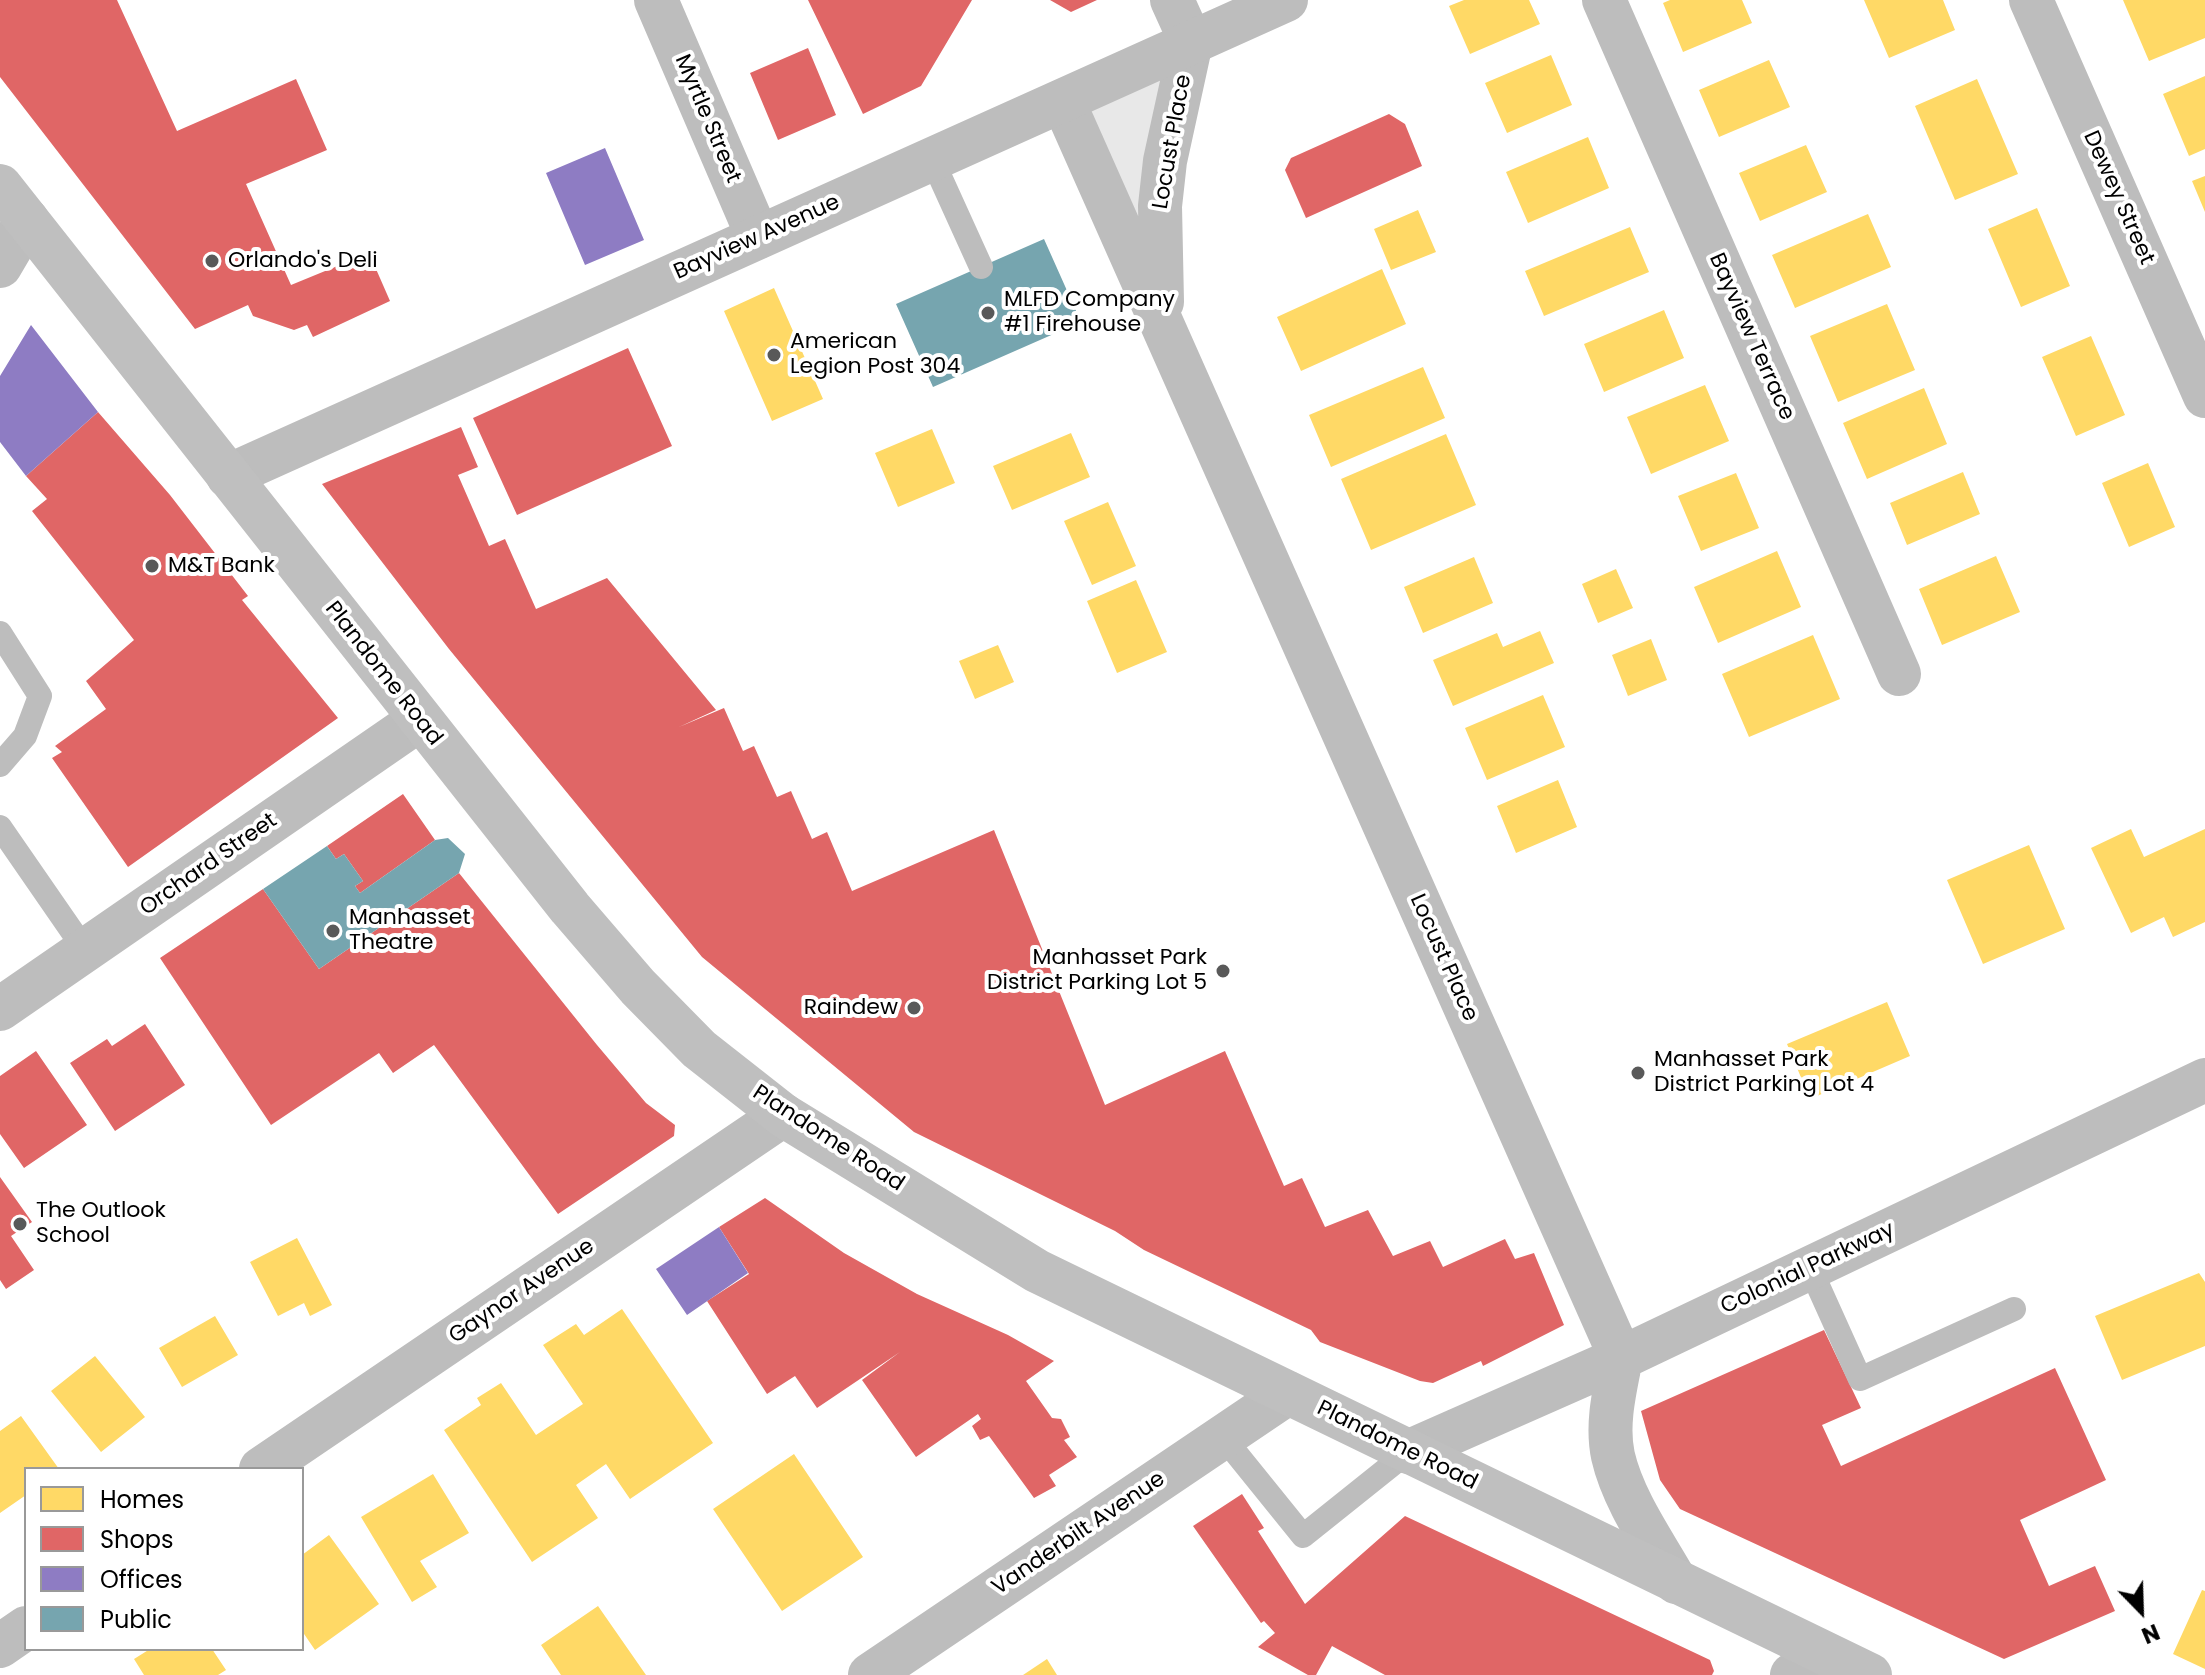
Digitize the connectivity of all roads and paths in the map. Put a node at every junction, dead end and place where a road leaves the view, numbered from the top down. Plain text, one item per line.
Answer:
1 (656, 0) edge
2 (1172, 0) edge
3 (1286, 0) edge
4 (1604, 0) edge
5 (2031, 0) edge
6 (1191, 42) junction
7 (1063, 101) junction
8 (932, 159) junction
9 (0, 186) edge
10 (27, 220) junction
11 (758, 237) junction
12 (0, 266) edge
13 (981, 267) dead end
14 (1168, 338) junction
15 (2205, 396) edge
16 (228, 476) junction
17 (0, 633) edge
18 (1899, 674) dead end
19 (419, 720) junction
20 (0, 765) edge
21 (0, 827) edge
22 (85, 950) junction
23 (0, 1009) edge
24 (2205, 1080) edge
25 (783, 1115) junction
26 (1810, 1268) junction
27 (2014, 1309) dead end
28 (1621, 1358) junction
29 (1288, 1393) junction
30 (1223, 1437) junction
31 (1408, 1452) junction
32 (264, 1467) edge
33 (1676, 1582) junction
34 (24, 1629) edge
35 (0, 1646) edge
36 (1807, 1665) edge
37 (870, 1675) edge
38 (1870, 1675) edge

1 - 11 street, Myrtle Street
2 - 6 street
3 - 6 street, Bayview Avenue
4 - 18 street, Bayview Terrace
5 - 15 street, Dewey Street
6 - 7 street, Bayview Avenue
6 - 14 street, Locust Place
7 - 8 street, Bayview Avenue
7 - 14 street, Locust Place
8 - 11 street, Bayview Avenue
8 - 13 lane
9 - 10 main road, Plandome Road
10 - 12 street
10 - 16 main road, Plandome Road
11 - 16 street, Bayview Avenue
14 - 28 street, Locust Place
16 - 19 main road, Plandome Road
17 - 20 lane
19 - 22 street, Orchard Street
19 - 25 main road, Plandome Road
21 - 22 lane
22 - 23 street, Orchard Street
24 - 26 street, Colonial Parkway
25 - 29 main road, Plandome Road
25 - 32 street, Gaynor Avenue
26 - 27 lane
26 - 28 street, Colonial Parkway
28 - 31 street, Colonial Parkway
28 - 33 street
29 - 30 street, Vanderbilt Avenue
29 - 31 main road, Plandome Road
30 - 31 lane
30 - 37 street, Vanderbilt Avenue
31 - 33 main road, Plandome Road
33 - 36 main road, Plandome Road
34 - 35 street
36 - 38 main road, Plandome Road

